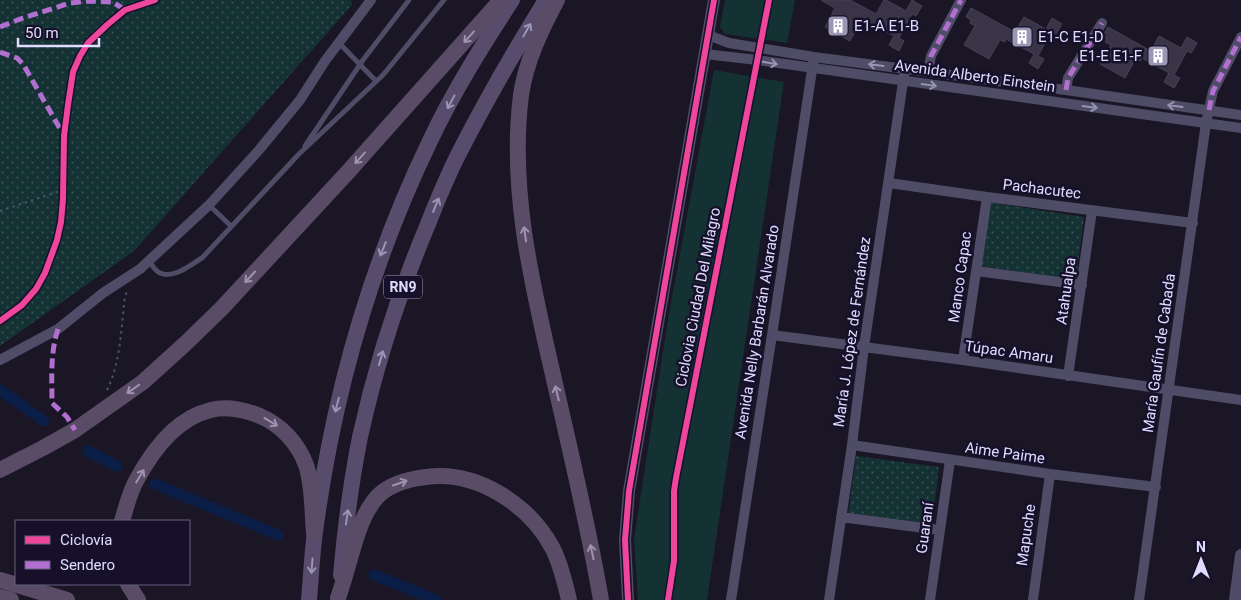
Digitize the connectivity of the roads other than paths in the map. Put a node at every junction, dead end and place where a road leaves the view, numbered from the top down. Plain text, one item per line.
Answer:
1 (409, 0) edge
2 (444, 0) edge
3 (501, 0) edge
4 (512, 0) edge
5 (546, 0) edge
6 (557, 0) edge
7 (714, 0) edge
8 (962, 0) edge
9 (367, 3) edge
10 (1102, 23) dead end
11 (708, 35) junction
12 (1241, 37) edge
13 (339, 43) junction
14 (705, 54) junction
15 (814, 57) junction
16 (360, 64) junction
17 (812, 69) junction
18 (905, 69) junction
19 (928, 72) junction
20 (376, 81) junction
21 (902, 81) junction
22 (1066, 90) junction
23 (1209, 110) junction
24 (1241, 115) edge
25 (1206, 124) junction
26 (1241, 128) edge
27 (299, 154) junction
28 (889, 183) junction
29 (987, 198) junction
30 (209, 205) junction
31 (1092, 211) junction
32 (1193, 223) junction
33 (232, 226) junction
34 (149, 261) junction
35 (976, 271) junction
36 (1082, 285) junction
37 (772, 335) junction
38 (864, 347) junction
39 (0, 360) edge
40 (963, 360) junction
41 (1068, 376) junction
42 (1168, 390) junction
43 (1241, 400) edge
44 (852, 445) junction
45 (950, 460) junction
46 (0, 470) edge
47 (1050, 474) junction
48 (1156, 487) junction
49 (841, 517) junction
50 (122, 520) edge
51 (939, 530) junction
52 (314, 533) junction
53 (1241, 555) edge
54 (0, 580) edge
55 (15, 584) edge
56 (17, 585) edge
57 (129, 585) edge
58 (0, 597) edge
59 (338, 599) edge
60 (11, 600) edge
61 (67, 600) edge
62 (138, 600) edge
63 (309, 600) edge
64 (569, 600) edge
65 (601, 600) edge
66 (628, 600) edge
67 (735, 600) edge
68 (829, 600) edge
69 (930, 600) edge
70 (1033, 600) edge
71 (1139, 600) edge
72 (1235, 600) edge

1 - 16 lane
2 - 20 lane
3 -> 46 highway
4 -> 52 main road, RN9
59 -> 5 main road, RN9
65 -> 6 highway
7 - 11 street
8 - 19 street
9 - 13 street
10 - 22 street
11 - 14 street
11 - 15 street, Avenida Alberto Einstein
12 - 23 street, María Gaufín de Cabada
13 - 16 lane
13 - 30 street
14 -> 17 street, Avenida Alberto Einstein
14 - 66 street
15 - 17 street, Avenida Nelly Barbarán Alvarado
18 -> 15 street, Avenida Alberto Einstein
16 - 20 lane
16 - 27 lane
17 - 21 street, Avenida Alberto Einstein
17 - 37 street, Avenida Nelly Barbarán Alvarado
18 - 19 street, Avenida Alberto Einstein
18 - 21 street, María J. López de Fernández
19 - 22 street, Avenida Alberto Einstein
20 - 27 lane
21 -> 25 street, Avenida Alberto Einstein
21 - 28 street, María J. López de Fernández
23 -> 22 street, Avenida Alberto Einstein
23 - 24 street, Avenida Alberto Einstein
23 - 25 street, María Gaufín de Cabada
25 - 26 street, Avenida Alberto Einstein
25 - 32 street, María Gaufín de Cabada
27 - 33 lane
28 - 29 street, Pachacutec
28 - 38 street, María J. López de Fernández
29 - 31 street, Pachacutec
29 - 35 street, Manco Capac
30 - 33 lane
30 - 34 street
31 - 32 street, Pachacutec
31 - 36 street, Atahualpa
32 - 42 street, María Gaufín de Cabada
33 - 34 lane
34 - 39 street
35 - 36 street
35 - 40 street, Manco Capac
36 - 41 street, Atahualpa
37 - 38 street, Túpac Amaru
37 - 67 street, Avenida Nelly Barbarán Alvarado
38 - 40 street, Túpac Amaru
38 - 44 street, María J. López de Fernández
40 - 41 street, Túpac Amaru
41 - 42 street, Túpac Amaru
42 - 43 street, Túpac Amaru
42 - 48 street, María Gaufín de Cabada
44 - 45 street, Aime Paime
44 - 49 street, María J. López de Fernández
45 - 47 street, Aime Paime
45 - 51 street, Guaraní
47 - 48 street, Aime Paime
47 - 70 street, Mapuche
48 - 71 street, María Gaufín de Cabada
49 - 51 street
49 - 68 street, María J. López de Fernández
50 -> 52 highway
51 - 69 street, Guaraní
52 -> 63 main road, RN9
53 - 72 street
54 - 55 highway
56 - 61 highway
57 - 62 highway
58 - 60 highway
59 -> 64 highway

